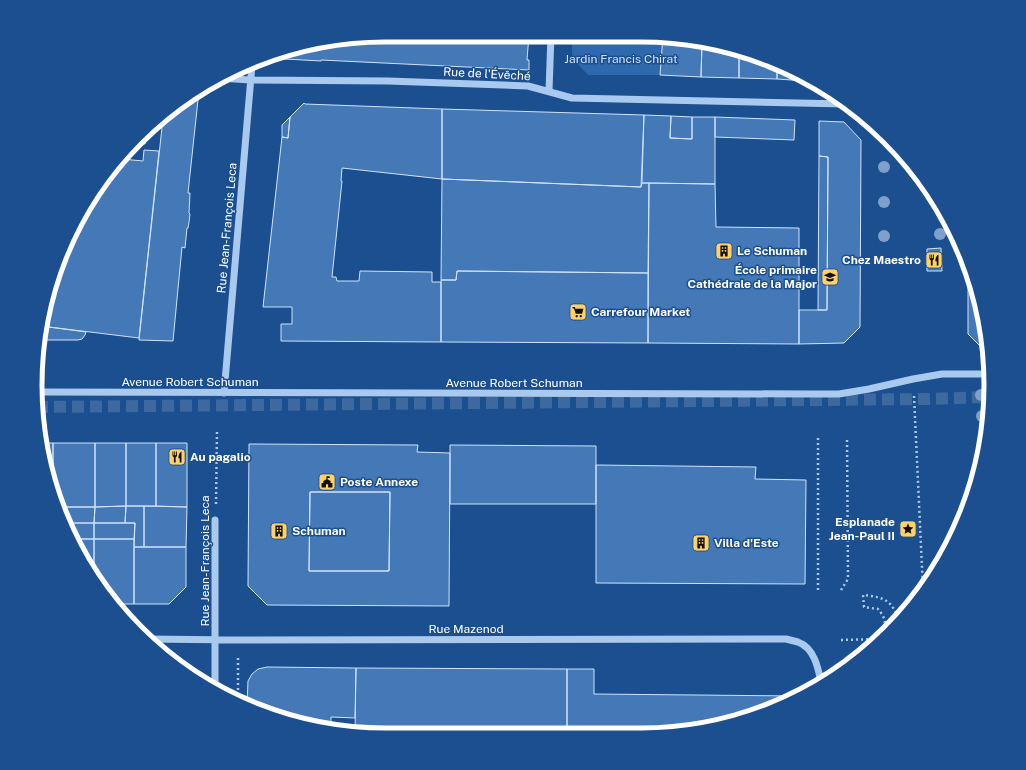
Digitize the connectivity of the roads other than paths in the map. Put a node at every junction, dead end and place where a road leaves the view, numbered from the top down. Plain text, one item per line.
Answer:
1 (551, 42) edge
2 (251, 69) edge
3 (230, 79) edge
4 (250, 80) junction
5 (549, 91) junction
6 (837, 104) edge
7 (984, 374) edge
8 (42, 392) edge
9 (224, 393) junction
10 (216, 520) road end
11 (155, 639) edge
12 (216, 640) junction
13 (820, 677) edge
14 (216, 684) edge

1 - 5 street
2 - 4 street, Rue Jean-François Leca
3 - 4 street, Rue de l'Évêché
4 - 5 street, Rue de l'Évêché
4 - 9 street, Rue Jean-François Leca
5 - 6 street, Rue de l'Évêché
7 - 9 street, Avenue Robert Schuman
8 - 9 street, Avenue Robert Schuman
10 - 12 street, Rue Jean-François Leca
11 - 12 street, Rue Mazenod
12 - 13 street, Rue Mazenod
12 - 14 street, Rue Jean-François Leca

